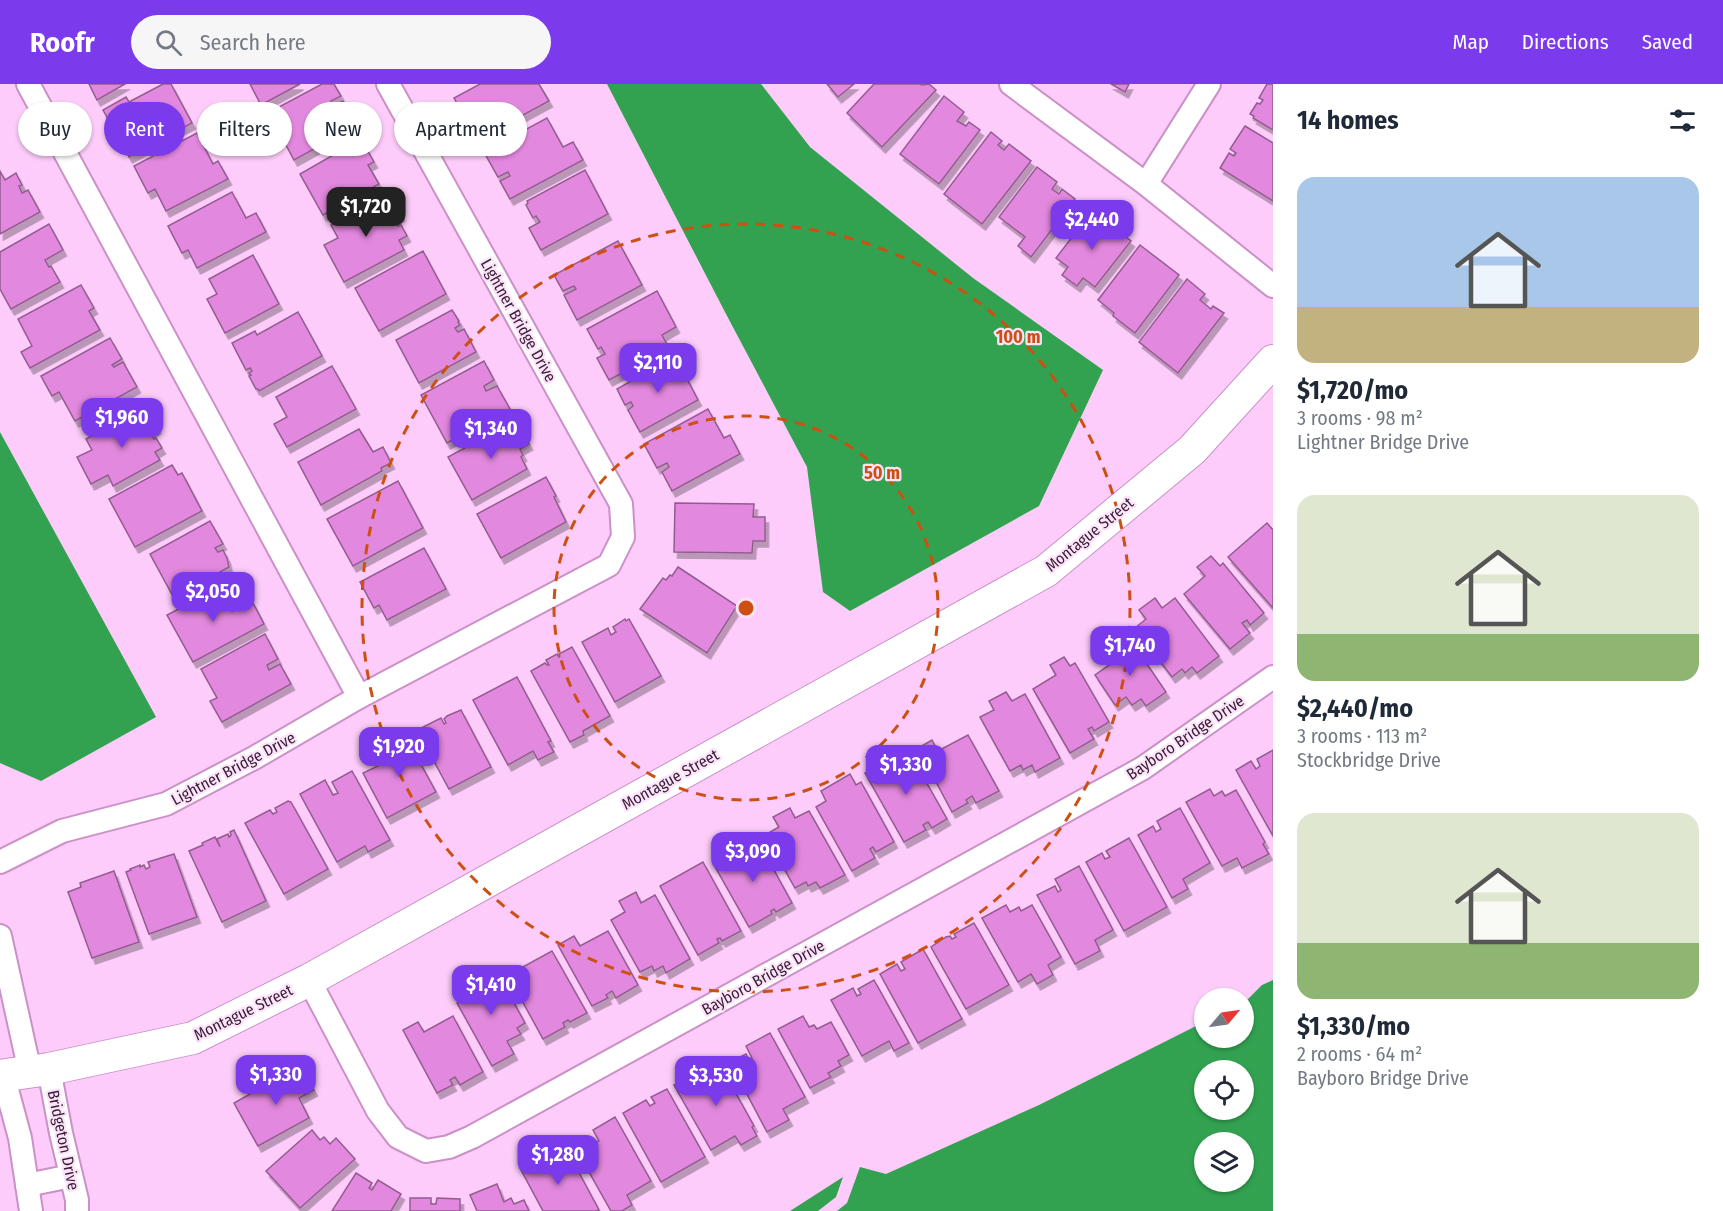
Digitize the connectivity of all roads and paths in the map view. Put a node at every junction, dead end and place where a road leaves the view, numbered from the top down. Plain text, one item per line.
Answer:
1 (28, 84) edge
2 (388, 84) edge
3 (1011, 84) edge
4 (1209, 84) edge
5 (1146, 184) junction
6 (1273, 286) edge
7 (1273, 361) edge
8 (1273, 676) edge
9 (359, 697) junction
10 (0, 862) edge
11 (0, 936) edge
12 (309, 980) junction
13 (21, 1073) edge
14 (71, 1176) junction
15 (27, 1185) junction
16 (31, 1211) edge
17 (77, 1211) edge

1 - 9 street
2 - 9 street, Lightner Bridge Drive
3 - 5 street
4 - 5 street
5 - 6 street
7 - 12 street, Montague Street
8 - 12 street, Bayboro Bridge Drive
9 - 10 street, Lightner Bridge Drive
11 - 13 street, Bridgeton Drive
12 - 13 street, Montague Street
13 - 14 street, Bridgeton Drive
13 - 15 street, Bridgeton Drive
14 - 15 street
14 - 17 street, Bridgeton Drive
15 - 16 street, Bridgeton Drive

